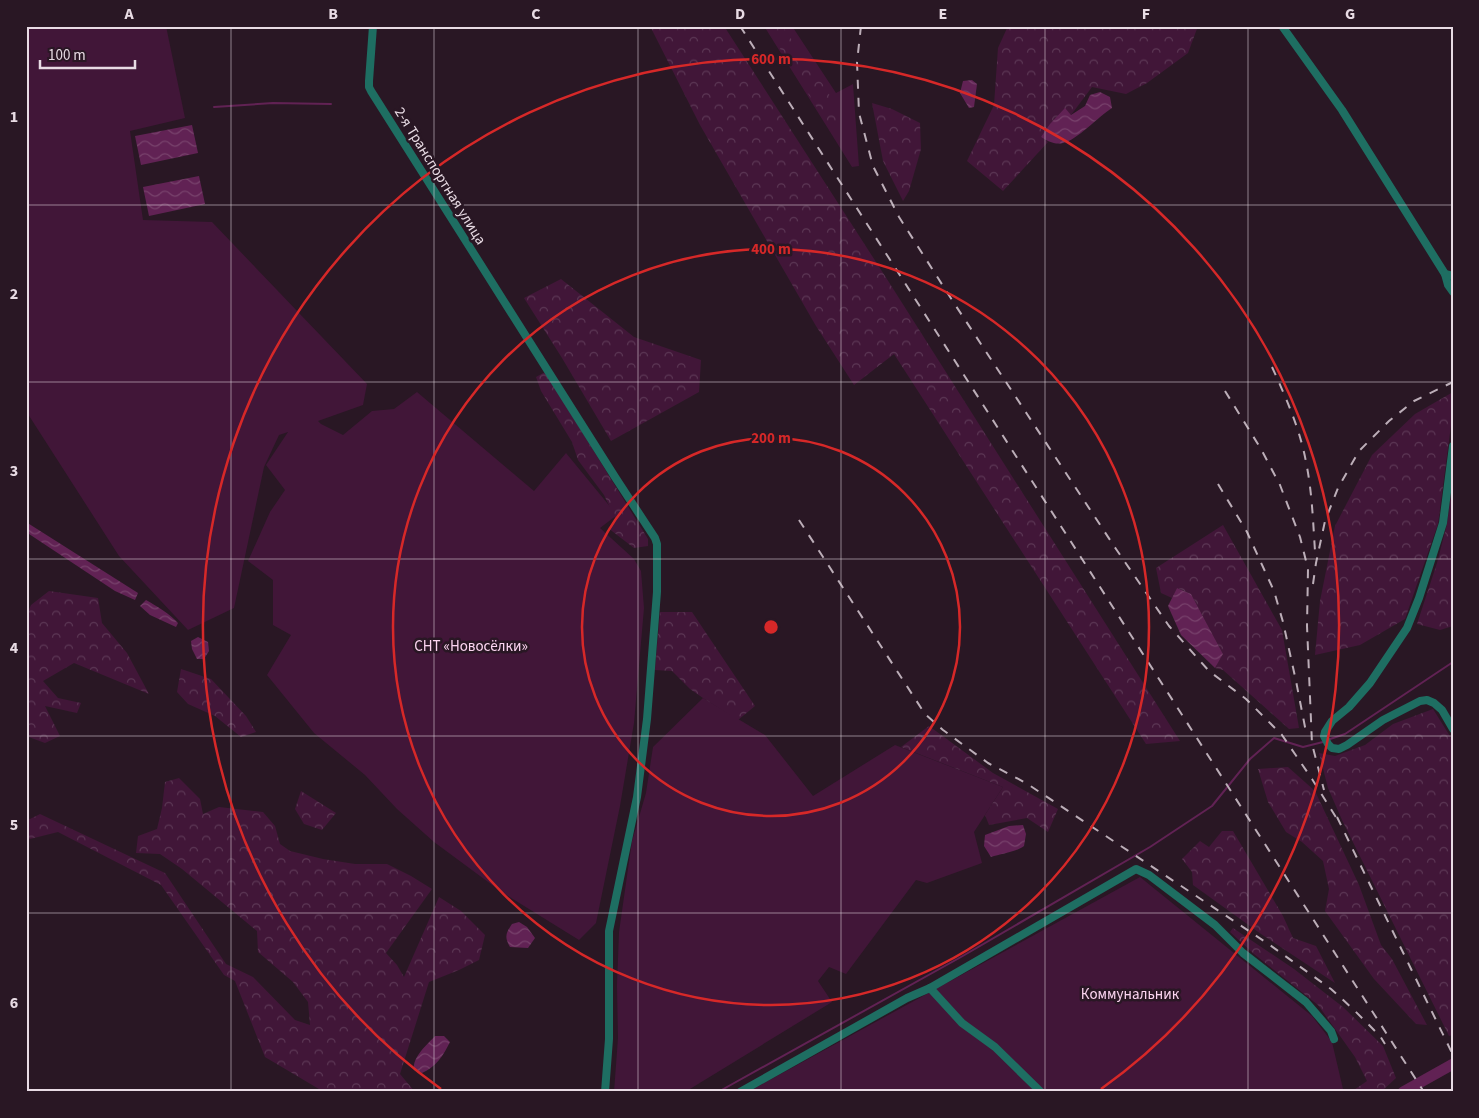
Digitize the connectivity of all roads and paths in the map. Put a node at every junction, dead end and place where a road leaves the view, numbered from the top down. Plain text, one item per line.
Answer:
1 (373, 26) edge
2 (1282, 26) edge
3 (1449, 275) edge
4 (1453, 292) edge
5 (1453, 446) edge
6 (1453, 729) edge
7 (930, 988) junction
8 (1334, 1039) dead end
9 (605, 1092) edge
10 (740, 1092) edge
11 (1040, 1092) edge

1 - 9 street, 2-я Транспортная улица
2 - 3 street
3 - 4 street
5 - 6 street
7 - 8 street
7 - 10 street
7 - 11 street

